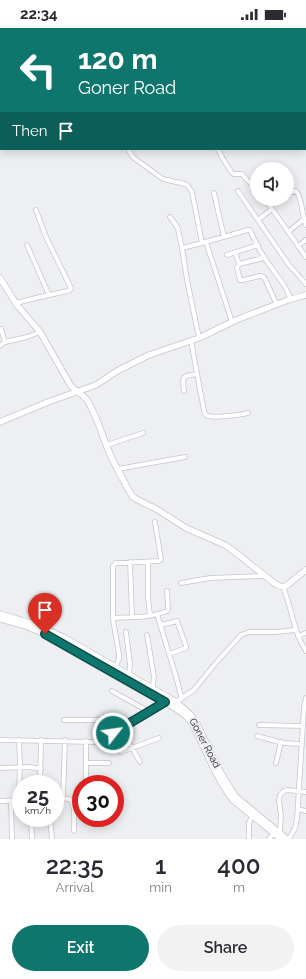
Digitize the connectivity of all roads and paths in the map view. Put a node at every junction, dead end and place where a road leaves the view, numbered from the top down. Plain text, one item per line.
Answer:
1 (129, 150) edge
2 (218, 150) edge
3 (250, 183) edge
4 (238, 191) dead end
5 (294, 191) edge
6 (214, 193) dead end
7 (270, 206) edge
8 (272, 209) junction
9 (36, 210) dead end
10 (170, 217) dead end
11 (304, 219) junction
12 (258, 220) junction
13 (306, 225) edge
14 (288, 232) junction
15 (224, 237) junction
16 (306, 240) edge
17 (204, 243) junction
18 (27, 245) dead end
19 (258, 245) junction
20 (298, 246) junction
21 (182, 248) junction
22 (235, 252) junction
23 (227, 255) dead end
24 (306, 257) edge
25 (264, 258) junction
26 (239, 264) junction
27 (0, 278) edge
28 (306, 284) edge
29 (3, 287) edge
30 (49, 295) junction
31 (306, 295) edge
32 (291, 300) junction
33 (16, 303) junction
34 (277, 305) junction
35 (232, 322) junction
36 (1, 329) dead end
37 (40, 332) junction
38 (199, 338) junction
39 (191, 341) junction
40 (5, 342) junction
41 (0, 346) edge
42 (197, 374) junction
43 (184, 390) dead end
44 (76, 392) junction
45 (248, 413) dead end
46 (0, 419) edge
47 (0, 422) edge
48 (143, 433) dead end
49 (107, 445) junction
50 (185, 457) dead end
51 (118, 469) junction
52 (155, 522) dead end
53 (130, 562) junction
54 (148, 562) junction
55 (306, 570) edge
56 (266, 576) junction
57 (181, 583) dead end
58 (283, 587) junction
59 (166, 591) dead end
60 (0, 614) edge
61 (157, 614) junction
62 (150, 615) junction
63 (113, 618) junction
64 (132, 618) junction
65 (0, 619) edge
66 (161, 625) junction
67 (296, 630) junction
68 (126, 632) dead end
69 (306, 633) edge
70 (147, 635) dead end
71 (298, 636) junction
72 (65, 638) junction
73 (62, 644) junction
74 (306, 651) edge
75 (169, 654) junction
76 (115, 668) junction
77 (128, 678) junction
78 (151, 688) junction
79 (112, 691) dead end
80 (182, 698) junction
81 (306, 698) edge
82 (167, 700) junction
83 (174, 704) junction
84 (148, 711) junction
85 (305, 711) edge
86 (64, 720) dead end
87 (127, 724) junction
88 (260, 725) dead end
89 (121, 728) junction
90 (304, 729) edge
91 (257, 736) dead end
92 (159, 738) dead end
93 (0, 740) edge
94 (19, 740) junction
95 (42, 740) junction
96 (65, 740) junction
97 (86, 741) junction
98 (281, 742) junction
99 (302, 744) junction
100 (132, 748) junction
101 (304, 751) edge
102 (121, 752) dead end
103 (140, 762) dead end
104 (109, 763) dead end
105 (276, 763) dead end
106 (86, 764) junction
107 (20, 767) junction
108 (0, 768) edge
109 (41, 769) junction
110 (300, 773) junction
111 (306, 773) edge
112 (20, 775) edge
113 (41, 775) edge
114 (64, 775) edge
115 (86, 775) edge
116 (299, 792) junction
117 (306, 792) edge
118 (64, 798) edge
119 (0, 801) edge
120 (11, 801) joint
121 (298, 809) junction
122 (306, 811) edge
123 (253, 814) junction
124 (31, 827) edge
125 (51, 827) edge
126 (74, 831) dead end
127 (278, 835) edge
128 (12, 839) edge
129 (32, 839) edge
130 (52, 839) edge
131 (249, 839) edge
132 (269, 839) edge
133 (288, 839) edge

1 - 17 street
2 - 3 street
4 - 12 street
5 - 11 street
6 - 15 street
7 - 8 street
8 - 12 street
8 - 14 street
9 - 30 street
10 - 21 street
11 - 13 street
11 - 14 street
12 - 28 street
14 - 20 street
15 - 17 street
15 - 19 street
16 - 20 street
17 - 21 street
17 - 35 street
18 - 30 street
19 - 22 street
19 - 25 street
20 - 24 street
21 - 38 street
22 - 23 street
22 - 26 street
25 - 26 street
25 - 32 street
26 - 34 street
27 - 29 street
29 - 33 street
30 - 33 street
31 - 32 street
32 - 34 street
33 - 37 street
34 - 35 street
35 - 38 street
36 - 40 street
37 - 40 street
37 - 44 street
38 - 39 street
39 - 42 street
39 - 44 street
40 - 41 street
42 - 43 street
42 - 45 street
44 - 47 street
44 - 49 street
46 - 47 street
48 - 49 street
49 - 51 street
50 - 51 street
51 - 56 street
52 - 54 street
53 - 54 street
53 - 63 street
53 - 64 street
54 - 62 street
55 - 58 street
56 - 57 street
56 - 58 street
58 - 67 street
59 - 61 street
60 - 72 street, Goner Road
61 - 62 street
61 - 66 street
62 - 64 street
63 - 64 street
63 - 76 street
65 - 73 street, Goner Road
66 - 75 street
66 - 75 street
67 - 71 street
67 - 80 street
68 - 77 street
69 - 71 street
70 - 78 street
71 - 74 street
72 - 73 street
72 - 76 street, Goner Road
73 - 77 street, Goner Road
75 - 80 street
76 - 77 street, Goner Road
77 - 78 street, Goner Road
77 - 82 street, Goner Road
78 - 82 street, Goner Road
79 - 84 street
80 - 83 street
81 - 85 street
82 - 83 street, Goner Road
82 - 84 street
83 - 123 street, Goner Road
84 - 87 street
85 - 90 street
86 - 87 street
87 - 89 street
88 - 90 street
89 - 97 street
89 - 100 street
90 - 99 street
91 - 98 street
92 - 100 street
93 - 94 street
94 - 95 street
94 - 107 street
95 - 96 street
95 - 109 street
96 - 97 street
96 - 114 street
97 - 106 street
98 - 99 street
98 - 105 street
99 - 101 street
100 - 102 street
100 - 103 street
101 - 110 street
104 - 106 street
106 - 115 street
107 - 108 street
107 - 109 street
107 - 112 street
109 - 113 street
110 - 111 street
110 - 116 street
116 - 117 street
116 - 121 street
116 - 127 street
118 - 126 street
119 - 120 street
120 - 128 street
121 - 122 street
121 - 133 street
123 - 127 street, Goner Road
123 - 131 street
124 - 129 street
125 - 130 street
127 - 132 street
127 - 133 street, Goner Road

